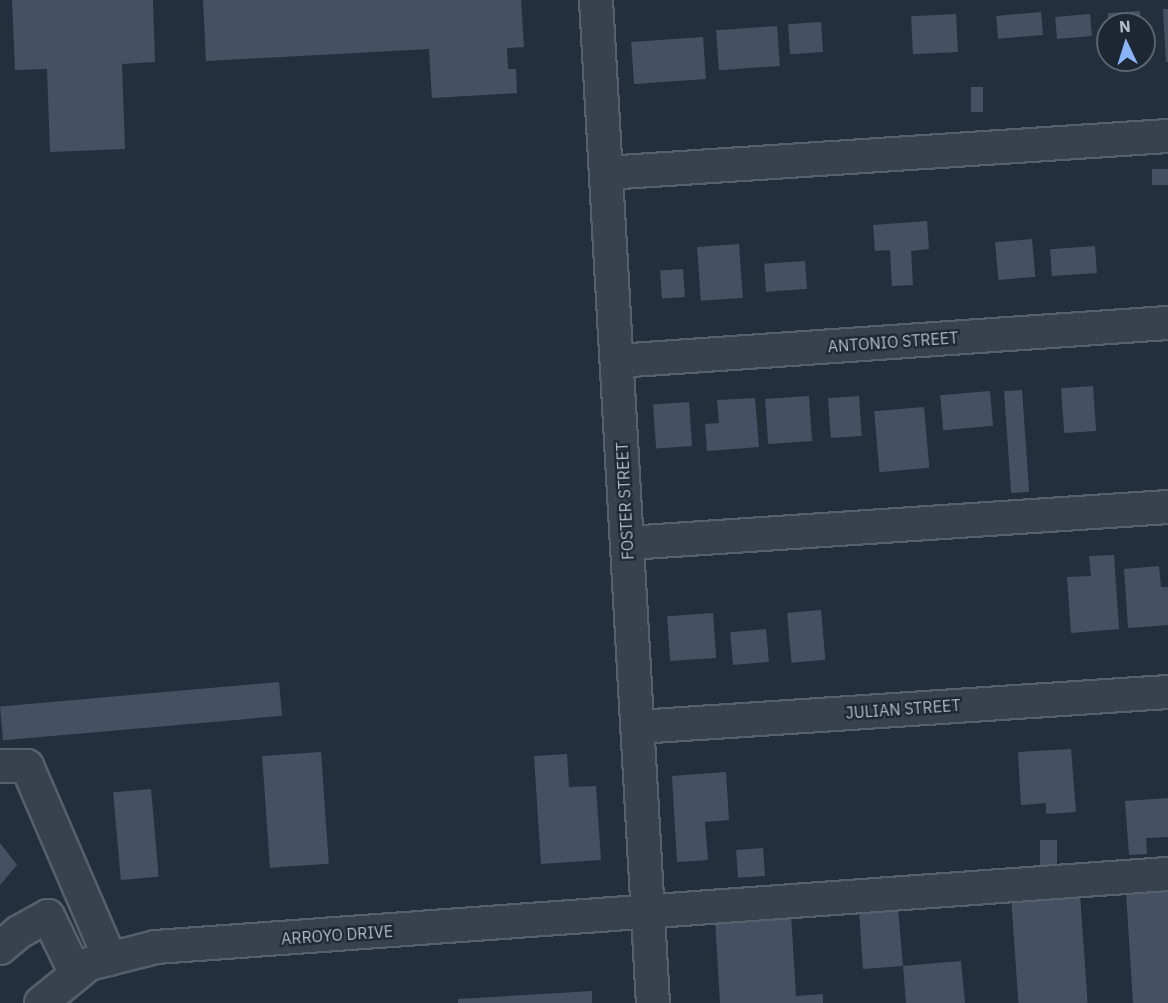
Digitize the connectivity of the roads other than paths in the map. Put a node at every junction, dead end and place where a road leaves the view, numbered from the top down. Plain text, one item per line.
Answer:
1 (596, 0) edge
2 (1168, 136) edge
3 (606, 172) junction
4 (1168, 323) edge
5 (617, 361) junction
6 (1168, 507) edge
7 (628, 543) junction
8 (1168, 692) edge
9 (638, 727) junction
10 (0, 766) edge
11 (1168, 874) edge
12 (84, 898) junction
13 (648, 910) junction
14 (48, 916) junction
15 (0, 948) edge
16 (110, 958) junction
17 (75, 974) junction
18 (41, 1003) edge
19 (653, 1003) edge

1 - 3 street, FOSTER STREET
2 - 3 street
3 - 5 street, FOSTER STREET
4 - 5 street, ANTONIO STREET
5 - 7 street, FOSTER STREET
6 - 7 street
7 - 9 street, FOSTER STREET
8 - 9 street, JULIAN STREET
9 - 13 street, FOSTER STREET
10 - 12 street
11 - 13 street, ARROYO DRIVE
12 - 14 street
12 - 16 street
13 - 16 street, ARROYO DRIVE
13 - 19 street, FOSTER STREET
14 - 15 street
14 - 17 street
16 - 17 street, ARROYO DRIVE
17 - 18 street, ARROYO DRIVE

